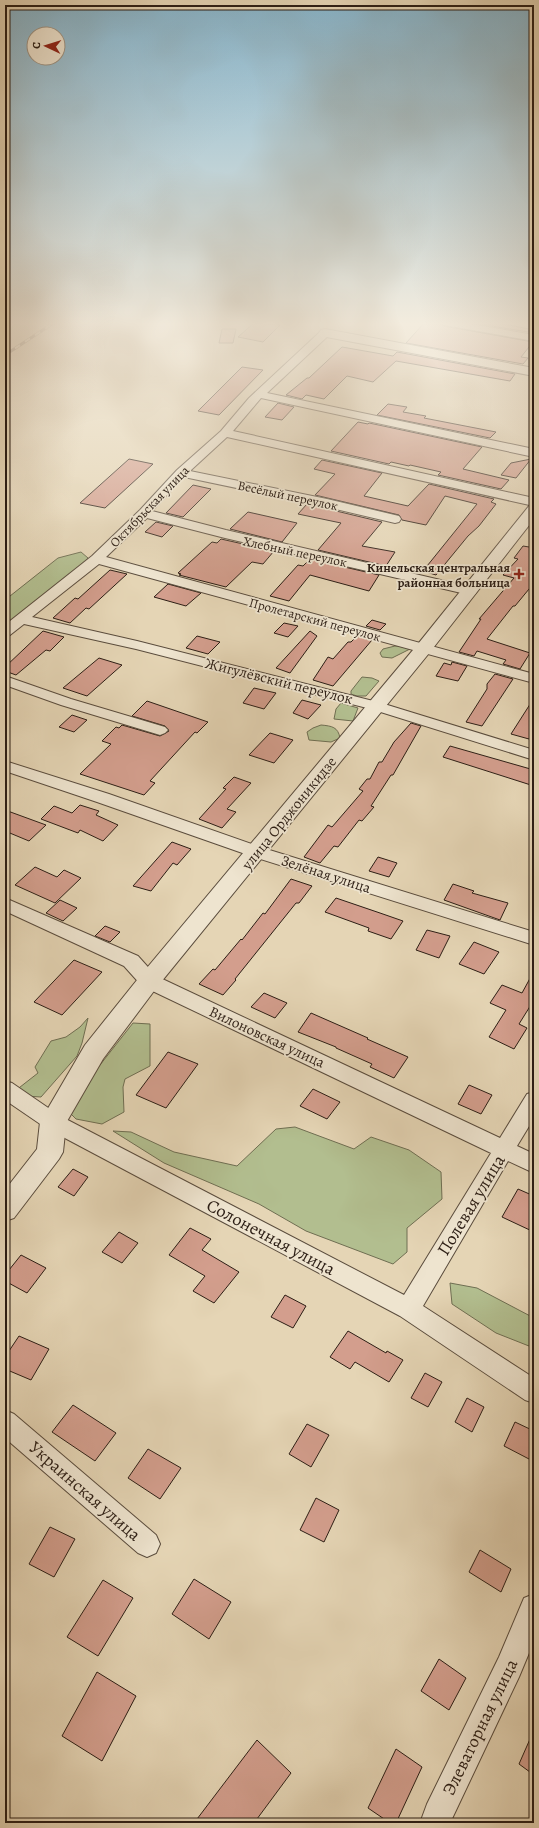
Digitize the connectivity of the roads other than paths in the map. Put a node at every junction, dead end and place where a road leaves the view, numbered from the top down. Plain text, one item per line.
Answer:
1 (248, 407) edge
2 (319, 407) edge
3 (225, 433) junction
4 (534, 453) edge
5 (181, 473) junction
6 (534, 502) edge
7 (534, 509) edge
8 (144, 513) junction
9 (396, 519) dead end
10 (96, 560) junction
11 (470, 591) junction
12 (21, 619) junction
13 (5, 632) edge
14 (424, 648) junction
15 (534, 679) edge
16 (5, 680) edge
17 (376, 706) junction
18 (160, 730) dead end
19 (534, 755) edge
20 (5, 766) edge
21 (257, 852) junction
22 (5, 904) edge
23 (534, 939) edge
24 (149, 981) junction
25 (5, 1089) edge
26 (534, 1100) edge
27 (53, 1122) junction
28 (505, 1150) junction
29 (534, 1164) edge
30 (5, 1210) edge
31 (408, 1309) junction
32 (534, 1392) edge
33 (5, 1422) edge
34 (147, 1544) dead end
35 (534, 1608) edge
36 (435, 1823) edge

1 - 3 street, Октябрьская улица
2 - 4 street
3 - 5 street, Октябрьская улица
3 - 6 street
5 - 8 street, Октябрьская улица
5 - 9 street, Весёлый переулок
7 - 11 street, улица Орджоникидзе
8 - 10 street, Октябрьская улица
8 - 11 street, Хлебный переулок
10 - 12 street, Октябрьская улица
10 - 14 street, Пролетарский переулок
11 - 14 street, улица Орджоникидзе
12 - 13 street, Октябрьская улица
12 - 17 street, Жигулёвский переулок
14 - 15 street, Пролетарский переулок
14 - 17 street, улица Орджоникидзе
16 - 18 street
17 - 19 street, Жигулёвский переулок
17 - 21 street, улица Орджоникидзе
20 - 21 street, Зелёная улица
21 - 23 street, Зелёная улица
21 - 24 street, улица Орджоникидзе
22 - 24 street, Вилоновская улица
24 - 27 street, улица Орджоникидзе
24 - 28 street, Вилоновская улица
25 - 27 street, Солонечная улица
26 - 28 street, Полевая улица
27 - 30 street
27 - 31 street, Солонечная улица
28 - 29 street, Вилоновская улица
28 - 31 street, Полевая улица
31 - 32 street, Солонечная улица
33 - 34 street, Украинская улица
35 - 36 street, Элеваторная улица

